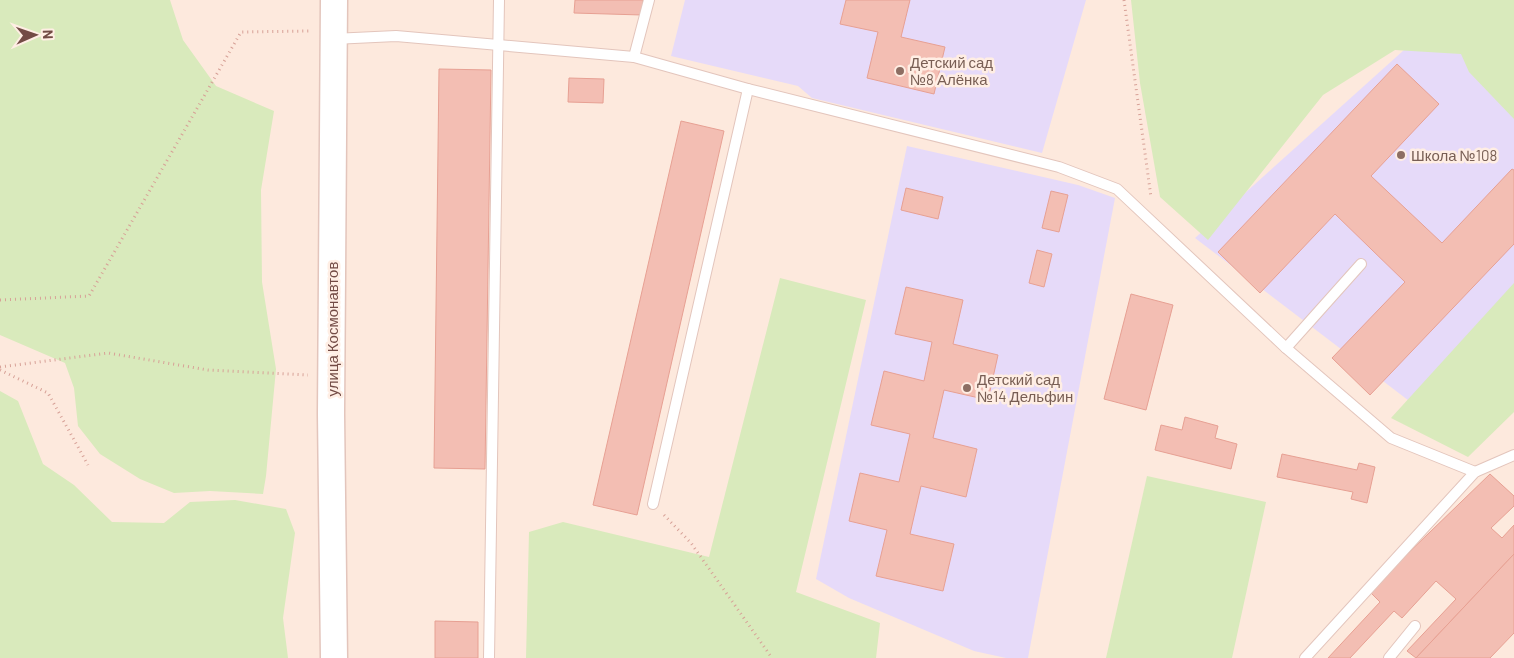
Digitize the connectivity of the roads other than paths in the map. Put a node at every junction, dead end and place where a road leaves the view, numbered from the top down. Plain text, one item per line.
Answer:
1 (334, 0) edge
2 (500, 0) edge
3 (649, 0) edge
4 (334, 40) junction
5 (498, 45) junction
6 (634, 57) junction
7 (748, 89) junction
8 (1361, 264) dead end
9 (1286, 348) junction
10 (1514, 455) edge
11 (1475, 472) junction
12 (653, 504) road end
13 (1415, 626) dead end
14 (334, 658) edge
15 (489, 658) edge
16 (1305, 658) edge
17 (1389, 658) edge

1 - 4 street, улица Космонавтов
2 - 5 lane
3 - 6 lane
4 - 5 lane
4 - 14 street, улица Космонавтов
5 - 6 lane
5 - 15 lane
6 - 7 lane
7 - 9 lane
7 - 12 lane
8 - 9 lane
9 - 11 lane
10 - 11 lane
11 - 16 lane
13 - 17 lane

